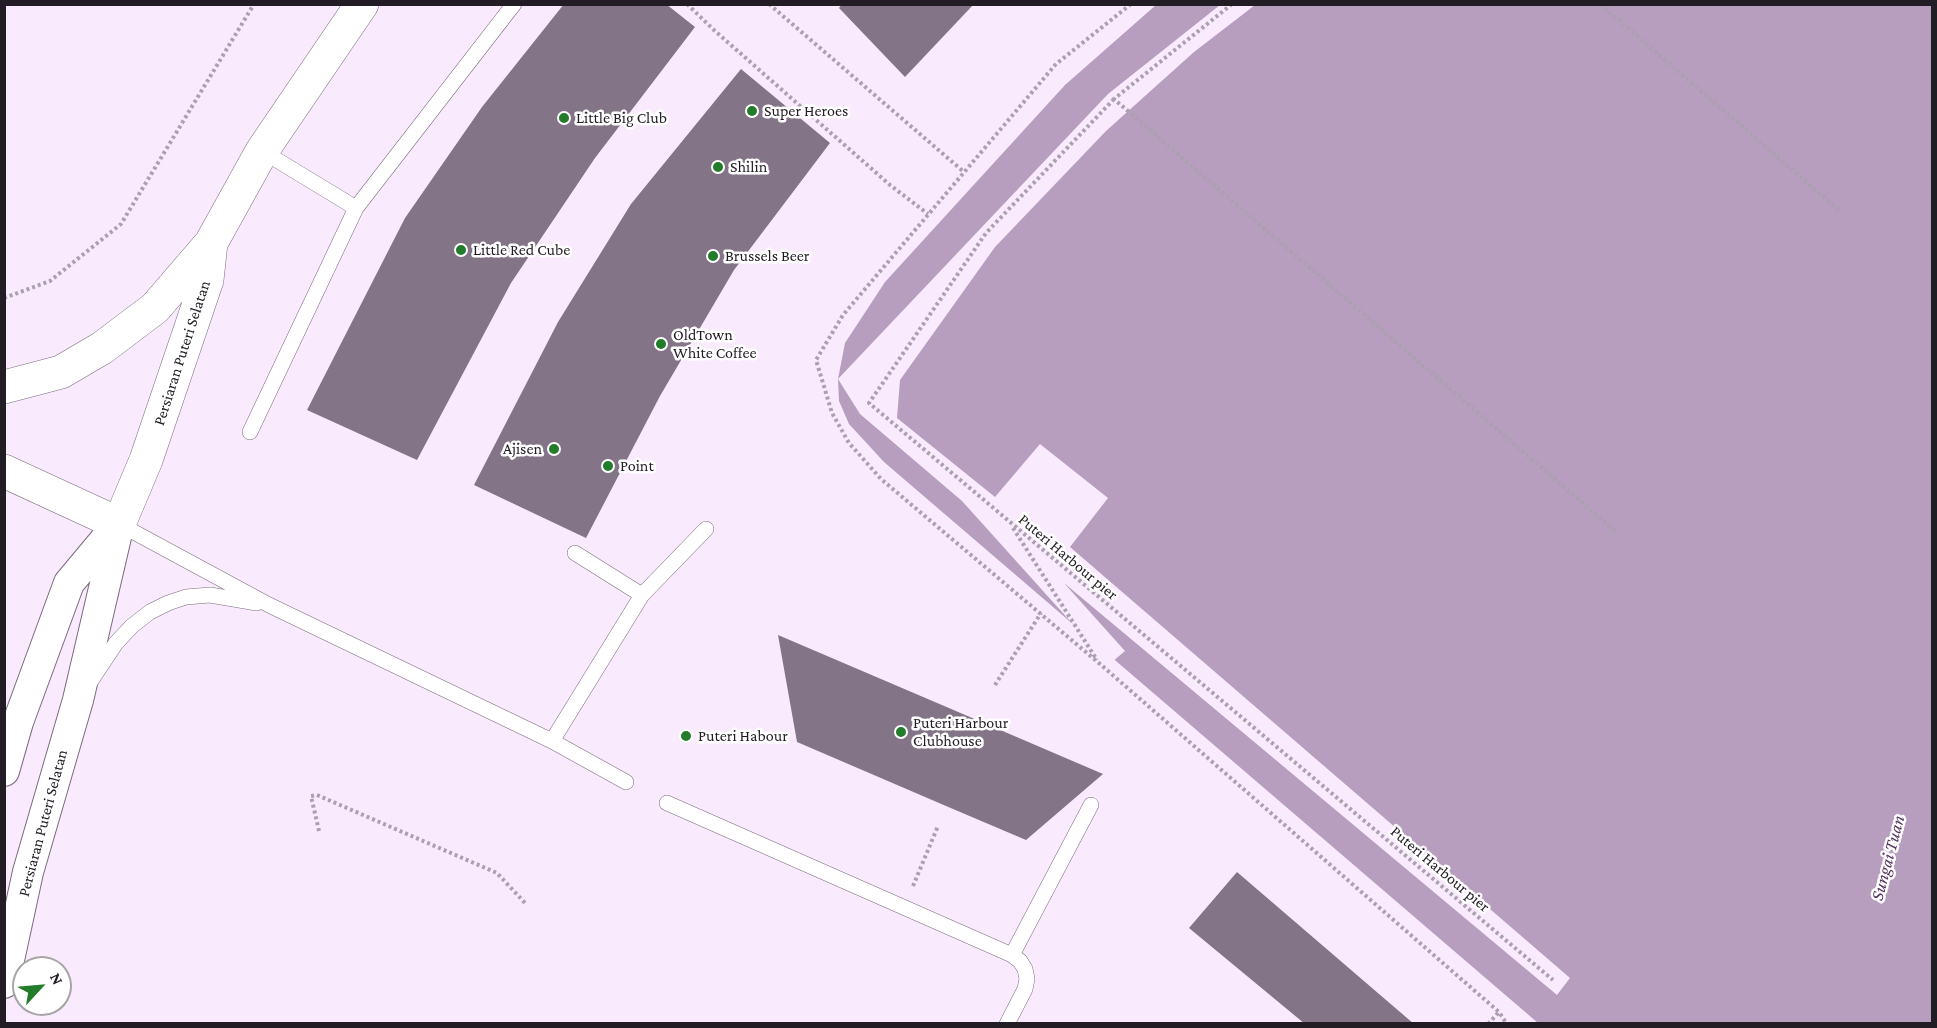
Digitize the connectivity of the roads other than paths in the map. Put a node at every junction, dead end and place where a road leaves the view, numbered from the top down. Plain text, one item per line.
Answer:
1 (362, 4) edge
2 (514, 4) edge
3 (262, 151) junction
4 (356, 208) junction
5 (211, 243) junction
6 (4, 387) edge
7 (250, 432) dead end
8 (7, 479) edge
9 (119, 524) junction
10 (706, 529) dead end
11 (575, 553) dead end
12 (642, 595) junction
13 (269, 605) junction
14 (78, 700) junction
15 (552, 741) junction
16 (4, 771) edge
17 (626, 782) dead end
18 (667, 803) dead end
19 (1091, 805) dead end
20 (1012, 955) junction
21 (4, 983) edge
22 (1008, 1023) edge

1 - 3 street, Persiaran Puteri Selatan
2 - 4 lane
3 - 4 lane
3 - 5 street, Persiaran Puteri Selatan
4 - 7 lane
5 - 6 street
5 - 9 street, Persiaran Puteri Selatan
8 - 9 street
9 - 13 lane
9 - 14 street, Persiaran Puteri Selatan
9 - 16 street, Persiaran Puteri Selatan
10 - 12 lane
11 - 12 lane
12 - 15 lane
13 - 14 lane
13 - 15 lane
14 - 21 street, Persiaran Puteri Selatan
15 - 17 lane
18 - 20 lane
19 - 20 lane
20 - 22 lane

